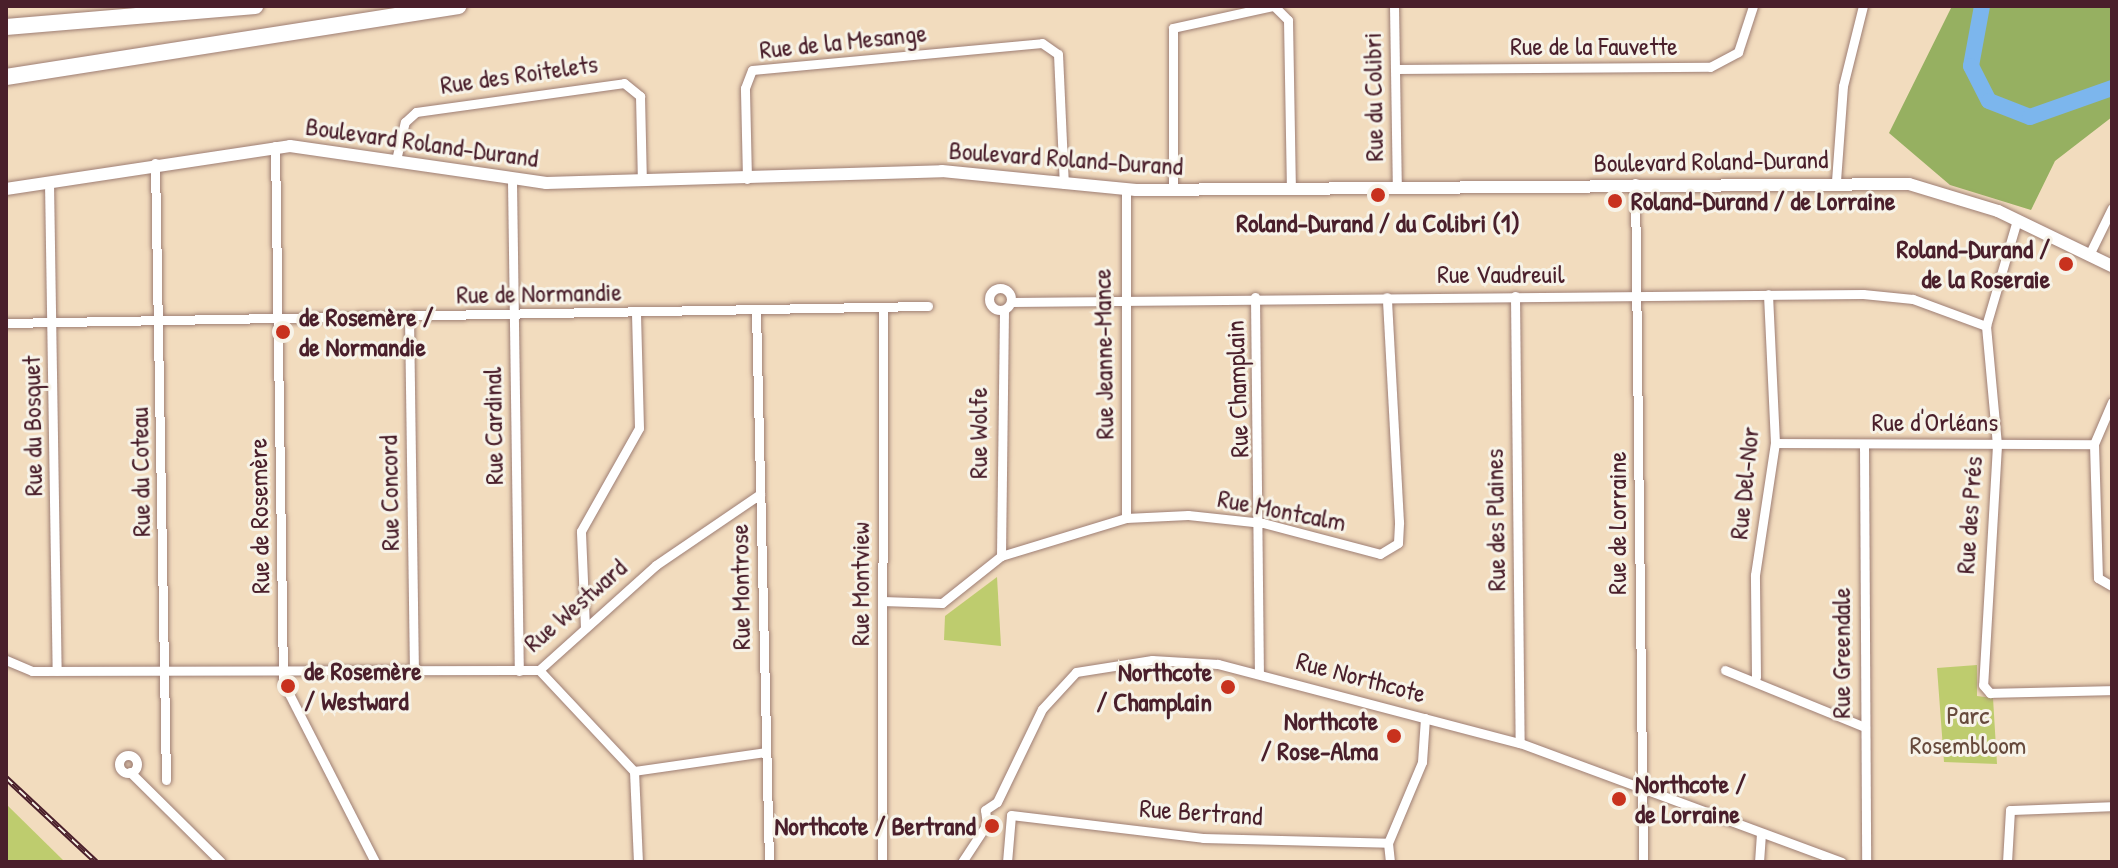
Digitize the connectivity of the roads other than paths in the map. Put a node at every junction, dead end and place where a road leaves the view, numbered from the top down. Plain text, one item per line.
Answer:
1 (255, 6) edge
2 (458, 6) edge
3 (1274, 6) edge
4 (1394, 6) edge
5 (1753, 6) edge
6 (1863, 6) edge
7 (6, 27) edge
8 (1396, 69) junction
9 (6, 77) edge
10 (275, 146) junction
11 (396, 160) junction
12 (155, 163) junction
13 (747, 179) junction
14 (512, 181) junction
15 (642, 181) junction
16 (1836, 181) junction
17 (49, 182) junction
18 (1635, 183) junction
19 (1064, 184) junction
20 (1397, 187) junction
21 (1291, 188) junction
22 (6, 189) edge
23 (1126, 190) junction
24 (1173, 190) junction
25 (2112, 208) edge
26 (2017, 220) junction
27 (2089, 255) junction
28 (2112, 266) edge
29 (1768, 294) junction
30 (1638, 295) junction
31 (1515, 296) junction
32 (1255, 297) junction
33 (1387, 297) junction
34 (1126, 300) junction
35 (928, 306) dead end
36 (1007, 306) joint
37 (883, 307) junction
38 (756, 311) junction
39 (636, 314) junction
40 (409, 316) junction
41 (514, 316) junction
42 (278, 317) junction
43 (160, 319) junction
44 (52, 322) junction
45 (6, 323) edge
46 (1986, 326) junction
47 (2112, 402) edge
48 (1775, 443) junction
49 (1864, 444) junction
50 (2094, 444) junction
51 (1997, 445) junction
52 (760, 494) junction
53 (1126, 518) junction
54 (1263, 523) junction
55 (1001, 556) junction
56 (2112, 586) edge
57 (882, 601) junction
58 (585, 628) junction
59 (6, 660) edge
60 (414, 670) junction
61 (539, 670) junction
62 (1725, 670) dead end
63 (57, 671) junction
64 (519, 671) junction
65 (282, 672) junction
66 (1259, 672) junction
67 (164, 673) junction
68 (1756, 677) junction
69 (2112, 690) edge
70 (1425, 718) junction
71 (1862, 726) junction
72 (1520, 743) junction
73 (766, 752) junction
74 (634, 771) junction
75 (130, 772) dead end
76 (166, 780) dead end
77 (1641, 789) junction
78 (997, 802) junction
79 (2112, 806) edge
80 (1011, 815) junction
81 (987, 824) junction
82 (1004, 827) junction
83 (1761, 834) junction
84 (1388, 843) junction
85 (221, 862) edge
86 (375, 862) edge
87 (638, 862) edge
88 (769, 862) edge
89 (882, 862) edge
90 (962, 862) edge
91 (1007, 862) edge
92 (1390, 862) edge
93 (1643, 862) edge
94 (1759, 862) edge
95 (1842, 862) edge
96 (1866, 862) edge
97 (2007, 862) edge

1 - 7 highway
2 - 9 highway
3 - 21 street
3 - 24 street
4 - 8 street, Rue du Colibri
5 - 8 street, Rue de la Fauvette
6 - 16 street
8 - 20 street, Rue du Colibri
10 - 11 street, Boulevard Roland-Durand
10 - 12 street, Boulevard Roland-Durand
10 - 42 street, Rue de Rosemère
11 - 14 street, Boulevard Roland-Durand
11 - 15 street, Rue des Roitelets
12 - 17 street, Boulevard Roland-Durand
12 - 43 street, Rue du Coteau
13 - 15 street, Boulevard Roland-Durand
13 - 19 street, Boulevard Roland-Durand
13 - 19 street, Rue de la Mesange
14 - 15 street, Boulevard Roland-Durand
14 - 41 street, Rue Cardinal
16 - 18 street, Boulevard Roland-Durand
16 - 26 street, Boulevard Roland-Durand
17 - 22 street, Boulevard Roland-Durand
17 - 44 street, Rue du Bosquet
18 - 20 street, Boulevard Roland-Durand
18 - 30 street, Rue de Lorraine
19 - 23 street, Boulevard Roland-Durand
20 - 21 street, Boulevard Roland-Durand
21 - 24 street, Boulevard Roland-Durand
23 - 24 street, Boulevard Roland-Durand
23 - 34 street, Rue Jeanne-Mance
25 - 27 street
26 - 27 street, Boulevard Roland-Durand
26 - 46 street, Rue des Prés
27 - 28 street, Boulevard Roland-Durand
29 - 30 street, Rue Vaudreuil
29 - 46 street, Rue Vaudreuil
29 - 48 street, Rue Del-Nor
30 - 31 street, Rue Vaudreuil
30 - 77 street, Rue de Lorraine
31 - 33 street, Rue Vaudreuil
31 - 72 street, Rue des Plaines
32 - 33 street, Rue Vaudreuil
32 - 34 street, Rue Vaudreuil
32 - 54 street, Rue Champlain
33 - 54 street, Rue Montcalm
34 - 36 street, Rue Vaudreuil
34 - 53 street, Rue Jeanne-Mance
35 - 37 street, Rue de Normandie
36 - 55 street, Rue Wolfe
37 - 38 street, Rue de Normandie
37 - 57 street, Rue Montview
38 - 39 street, Rue de Normandie
38 - 52 street, Rue Montrose
39 - 41 street, Rue de Normandie
39 - 58 street
40 - 41 street, Rue de Normandie
40 - 42 street, Rue de Normandie
40 - 60 street, Rue Concord
41 - 64 street, Rue Cardinal
42 - 43 street, Rue de Normandie
42 - 65 street, Rue de Rosemère
43 - 44 street, Rue de Normandie
43 - 67 street, Rue du Coteau
44 - 45 street, Rue de Normandie
44 - 63 street, Rue du Bosquet
46 - 51 street, Rue des Prés
47 - 50 street
48 - 49 street, Rue d'Orléans
48 - 68 street, Rue Del-Nor
49 - 51 street, Rue d'Orléans
49 - 71 street, Rue Greendale
50 - 51 street, Rue d'Orléans
50 - 56 street
51 - 69 street, Rue des Prés
52 - 58 street, Rue Westward
52 - 73 street, Rue Montrose
53 - 54 street, Rue Montcalm
53 - 55 street, Rue Montcalm
54 - 66 street, Rue Champlain
55 - 57 street, Rue Montcalm
57 - 89 street, Rue Montview
58 - 61 street, Rue Westward
59 - 63 street, Rue Westward
60 - 64 street, Rue Westward
60 - 65 street, Rue Westward
61 - 64 street, Rue Westward
61 - 74 street
62 - 68 street
63 - 67 street, Rue Westward
65 - 67 street, Rue Westward
65 - 86 street, Rue de Rosemère
66 - 70 street, Rue Northcote
66 - 78 street, Rue Northcote
67 - 76 street, Rue du Coteau
68 - 71 street
70 - 72 street, Rue Northcote
70 - 84 street
71 - 96 street, Rue Greendale
72 - 77 street, Rue Northcote
73 - 74 street
73 - 88 street, Rue Montrose
74 - 87 street
75 - 85 street
77 - 83 street, Rue Northcote
77 - 93 street, Rue de Lorraine
78 - 80 street
78 - 81 street, Rue Northcote
79 - 97 street
80 - 82 street
80 - 84 street, Rue Bertrand
81 - 82 street
81 - 90 street, Rue Northcote
82 - 91 street
83 - 94 street
83 - 95 street, Rue Northcote
84 - 92 street

